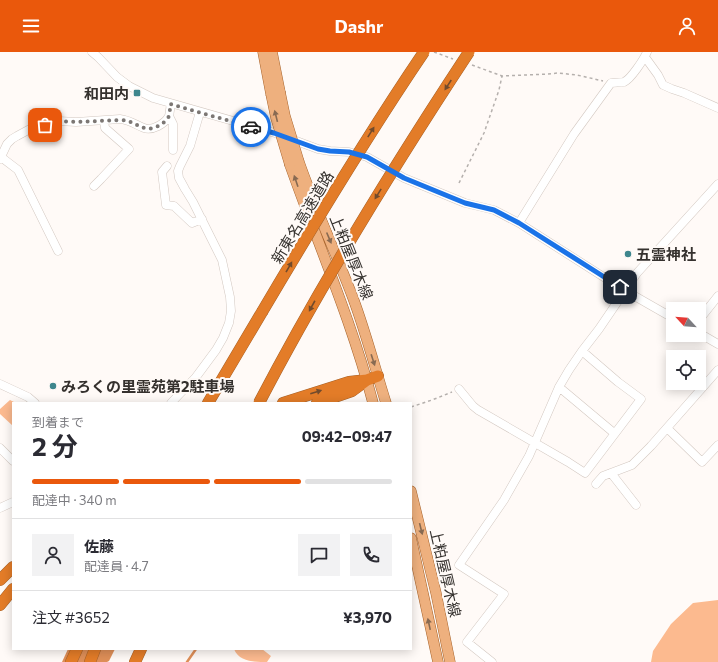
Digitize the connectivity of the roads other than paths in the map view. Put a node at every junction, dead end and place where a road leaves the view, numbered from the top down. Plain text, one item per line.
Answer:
1 (92, 52) edge
2 (263, 52) edge
3 (272, 52) edge
4 (424, 52) edge
5 (469, 52) edge
6 (646, 54) edge
7 (276, 93) junction
8 (170, 104) junction
9 (718, 108) edge
10 (200, 112) junction
11 (169, 116) junction
12 (104, 121) junction
13 (173, 150) dead end
14 (0, 158) edge
15 (167, 166) dead end
16 (718, 184) edge
17 (94, 186) dead end
18 (202, 219) junction
19 (519, 223) junction
20 (58, 251) dead end
21 (624, 290) junction
22 (718, 296) edge
23 (706, 311) edge
24 (262, 312) junction
25 (666, 314) edge
26 (706, 337) edge
27 (718, 344) edge
28 (582, 351) junction
29 (718, 370) edge
30 (373, 378) junction
31 (0, 384) edge
32 (350, 387) junction
33 (559, 387) junction
34 (459, 389) road end
35 (34, 402) edge
36 (172, 402) edge
37 (209, 402) edge
38 (215, 402) edge
39 (260, 402) edge
40 (287, 402) edge
41 (319, 402) edge
42 (374, 402) edge
43 (385, 402) edge
44 (667, 428) junction
45 (614, 434) junction
46 (535, 444) junction
47 (718, 445) edge
48 (0, 448) edge
49 (12, 460) edge
50 (611, 473) junction
51 (596, 484) dead end
52 (412, 495) edge
53 (12, 502) edge
54 (636, 505) dead end
55 (0, 508) edge
56 (412, 543) edge
57 (12, 569) edge
58 (0, 580) edge
59 (12, 590) edge
60 (0, 605) edge
61 (77, 650) edge
62 (95, 650) edge
63 (141, 650) edge
64 (146, 650) edge
65 (71, 662) edge
66 (90, 662) edge
67 (135, 662) edge
68 (142, 662) edge
69 (438, 662) edge
70 (450, 662) edge
71 (492, 662) edge

1 - 8 street
2 - 7 main road, 上粕屋厚木線
3 - 7 main road, 上粕屋厚木線
24 -> 4 highway, 新東名高速道路, bridge
5 -> 39 highway, bridge
6 - 9 street
6 - 19 street
7 - 30 main road, 上粕屋厚木線, bridge
8 - 10 street
8 - 11 street
10 - 18 street
10 - 19 street
11 - 12 street
11 - 13 street
12 - 14 street
12 - 17 street
14 - 20 street
15 - 18 street
16 - 21 street
18 - 36 street
19 - 21 street
21 - 25 street
21 - 28 street
22 - 23 street
24 - 37 highway
24 - 38 highway, 新東名高速道路
26 - 27 street
28 - 33 street
28 - 45 street
29 - 44 street
30 - 32 highway
30 - 42 main road, 上粕屋厚木線
30 - 43 main road, 上粕屋厚木線
31 - 35 street
40 -> 32 highway
32 - 41 highway
33 - 45 street
33 - 46 street
34 - 46 street
44 - 47 street
44 - 50 street
45 - 46 street
46 - 71 street
48 - 49 street
50 - 51 street
50 - 54 street
52 -> 70 main road, 上粕屋厚木線
53 - 55 street
69 -> 56 main road, 上粕屋厚木線
57 - 58 highway
59 - 60 highway
61 - 65 highway
62 - 66 highway
63 - 67 highway
64 - 68 highway

